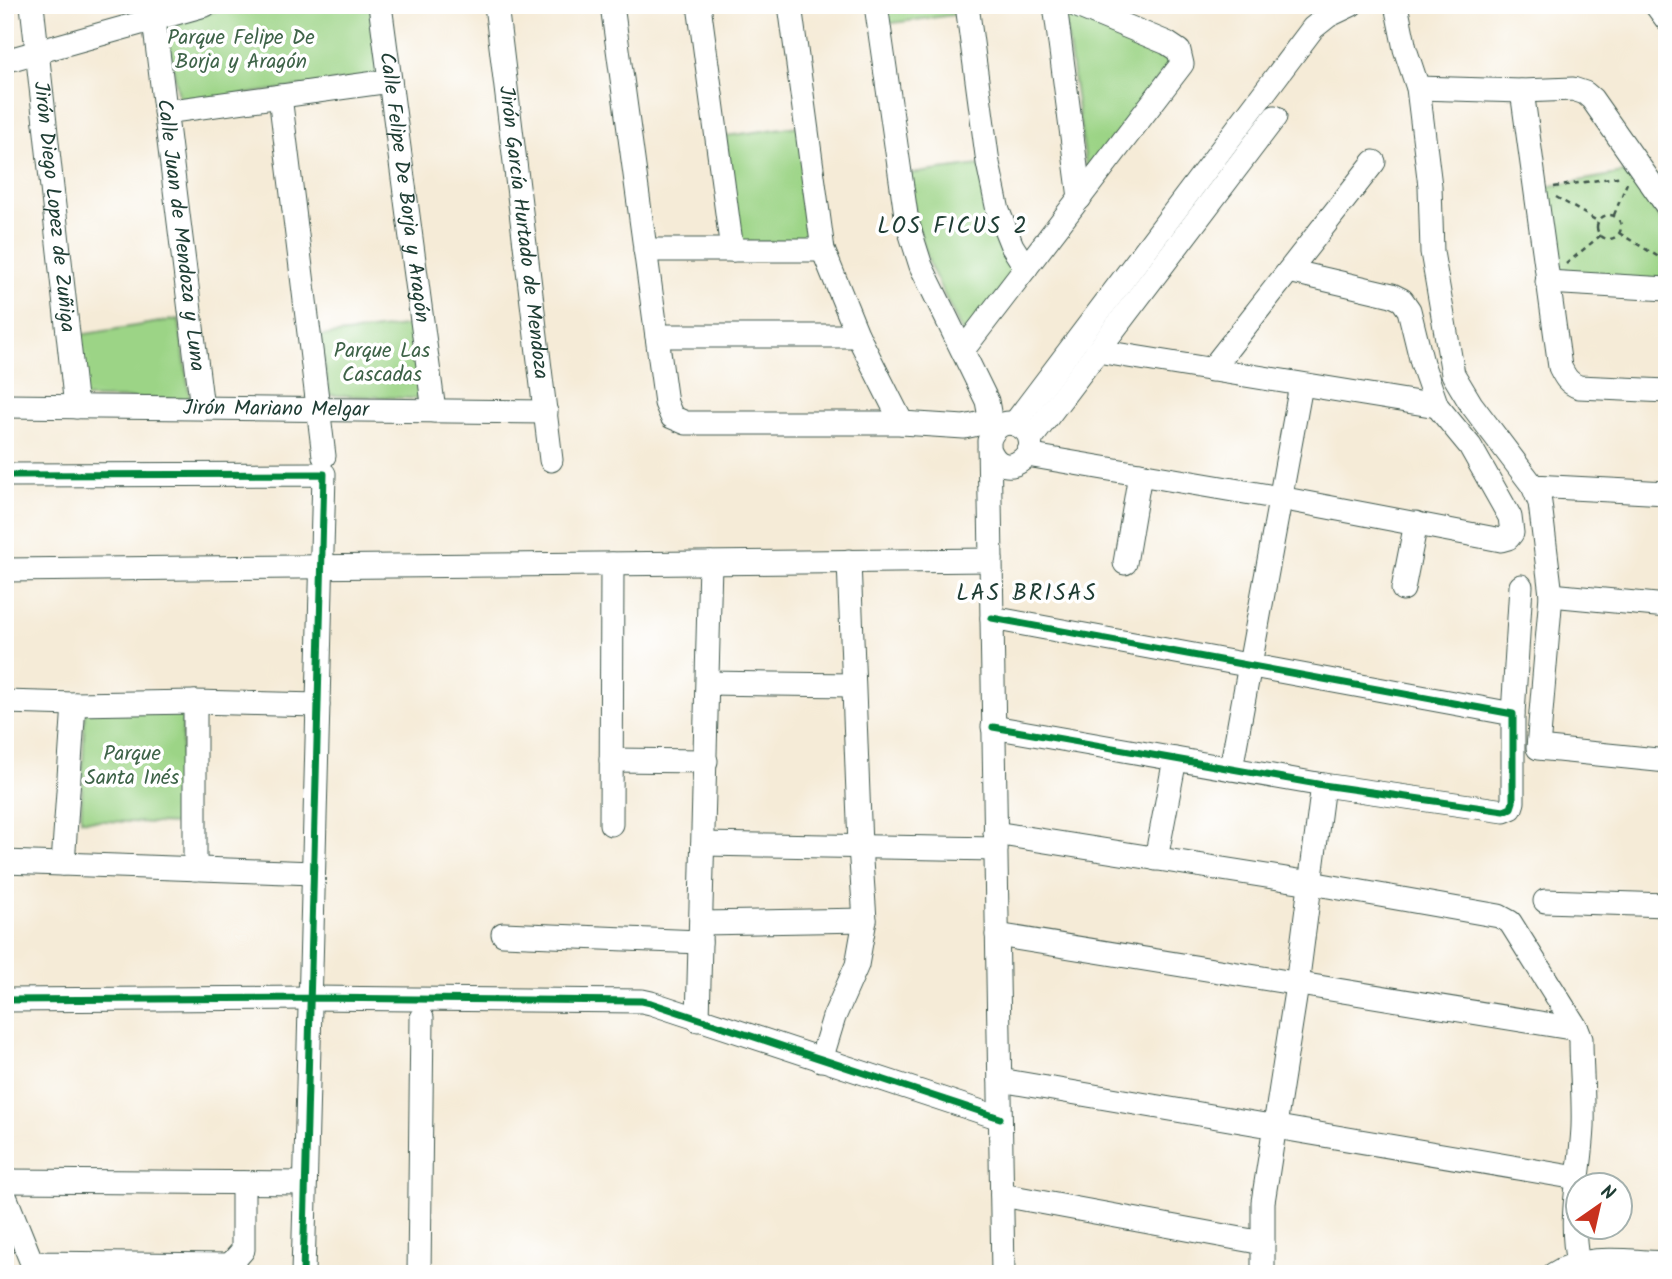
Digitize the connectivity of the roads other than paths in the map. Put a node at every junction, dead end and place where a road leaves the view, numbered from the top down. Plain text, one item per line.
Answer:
1 (32, 5) edge
2 (205, 5) edge
3 (380, 5) edge
4 (496, 5) edge
5 (612, 5) edge
6 (699, 5) edge
7 (790, 5) edge
8 (876, 5) edge
9 (967, 5) edge
10 (1055, 5) edge
11 (1075, 5) edge
12 (1351, 5) edge
13 (1396, 5) edge
14 (1656, 5) edge
15 (154, 20) junction
16 (1667, 20) edge
17 (38, 51) junction
18 (5, 61) edge
19 (390, 81) junction
20 (1418, 88) junction
21 (1522, 91) junction
22 (280, 96) junction
23 (165, 112) junction
24 (1275, 117) dead end
25 (1374, 162) dead end
26 (1080, 198) junction
27 (1667, 206) edge
28 (645, 250) junction
29 (732, 250) junction
30 (823, 250) junction
31 (1026, 268) junction
32 (1289, 271) junction
33 (1555, 274) junction
34 (1667, 289) edge
35 (657, 337) junction
36 (858, 337) junction
37 (963, 350) junction
38 (1097, 351) junction
39 (1211, 370) junction
40 (1301, 385) junction
41 (1667, 391) edge
42 (5, 406) edge
43 (1437, 406) junction
44 (76, 407) junction
45 (202, 408) junction
46 (318, 410) junction
47 (434, 411) junction
48 (547, 412) junction
49 (902, 423) junction
50 (1008, 440) junction
51 (324, 456) dead end
52 (551, 460) dead end
53 (1140, 474) junction
54 (5, 475) edge
55 (1533, 486) junction
56 (1667, 493) edge
57 (1280, 498) junction
58 (1416, 523) junction
59 (991, 560) junction
60 (849, 561) junction
61 (710, 563) junction
62 (1125, 563) dead end
63 (611, 564) junction
64 (321, 566) junction
65 (5, 570) edge
66 (1521, 586) dead end
67 (1403, 589) dead end
68 (1551, 595) junction
69 (1667, 606) edge
70 (992, 618) junction
71 (1250, 664) junction
72 (708, 683) junction
73 (853, 685) junction
74 (5, 702) edge
75 (195, 702) junction
76 (74, 704) junction
77 (318, 705) junction
78 (1513, 714) junction
79 (993, 727) junction
80 (1175, 759) junction
81 (611, 760) junction
82 (706, 761) junction
83 (1667, 761) edge
84 (1231, 769) junction
85 (1323, 785) junction
86 (611, 824) dead end
87 (995, 841) junction
88 (703, 844) junction
89 (860, 846) junction
90 (1156, 859) junction
91 (5, 862) edge
92 (63, 864) junction
93 (195, 869) junction
94 (313, 873) junction
95 (1311, 883) junction
96 (1545, 901) dead end
97 (1667, 905) edge
98 (865, 920) junction
99 (701, 933) junction
100 (503, 934) dead end
101 (997, 935) junction
102 (1297, 985) junction
103 (310, 998) junction
104 (5, 1000) edge
105 (422, 1018) dead end
106 (698, 1020) junction
107 (1577, 1029) junction
108 (821, 1060) junction
109 (1000, 1080) junction
110 (1000, 1118) junction
111 (1276, 1125) junction
112 (1578, 1170) edge
113 (1564, 1176) edge
114 (5, 1181) edge
115 (243, 1183) junction
116 (305, 1183) junction
117 (1002, 1195) junction
118 (5, 1196) edge
119 (1575, 1240) edge
120 (1263, 1243) junction
121 (1578, 1263) junction
122 (1667, 1263) edge
123 (229, 1269) edge
124 (303, 1274) edge
125 (419, 1274) edge
126 (1003, 1274) edge
127 (1263, 1274) edge
128 (1554, 1274) edge

1 - 17 street, Jirón Diego Lopez de Zuñiga
2 - 15 street
3 - 19 street, Calle Felipe De Borja y Aragón
4 - 48 street, Jirón García Hurtado de Mendoza
5 - 28 street
6 - 29 street
7 - 30 street
8 - 37 street
9 - 31 street
10 - 26 street
11 - 26 street
12 - 50 street
13 - 20 street
14 - 16 street
15 - 17 street
15 - 23 street, Calle Juan de Mendoza y Luna
17 - 18 street
17 - 44 street, Jirón Diego Lopez de Zuñiga
19 - 22 street
19 - 47 street, Calle Felipe De Borja y Aragón
20 - 21 street
20 - 55 street
21 - 27 street
21 - 33 street
22 - 23 street
22 - 46 street
23 - 45 street, Calle Juan de Mendoza y Luna
24 - 38 street
25 - 32 street
26 - 31 street
28 - 29 street
28 - 35 street
29 - 30 street
30 - 36 street
31 - 37 street
32 - 39 street
32 - 43 street
33 - 34 street
33 - 41 street
35 - 36 street
35 - 49 street
36 - 49 street
37 - 50 street
38 - 39 street
38 - 50 street
39 - 40 street
40 - 43 street
40 - 57 street
42 - 44 street, Jirón Mariano Melgar
43 - 58 street
44 - 45 street, Jirón Mariano Melgar
45 - 46 street, Jirón Mariano Melgar
46 - 47 street, Jirón Mariano Melgar
46 - 51 street
47 - 48 street, Jirón Mariano Melgar
48 - 52 street, Jirón García Hurtado de Mendoza
49 - 50 street
50 - 53 street
50 - 59 street
53 - 57 street
53 - 62 street
54 - 64 street
55 - 56 street
55 - 68 street
57 - 58 street
57 - 71 street
58 - 67 street
59 - 60 street
59 - 70 street
60 - 61 street
60 - 73 street
61 - 63 street
61 - 72 street
63 - 64 street
63 - 81 street
64 - 65 street
64 - 77 street
66 - 78 street
68 - 69 street
68 - 83 street
70 - 71 street
70 - 79 street
71 - 78 street
71 - 84 street
72 - 73 street
72 - 82 street
73 - 89 street
74 - 76 street
75 - 76 street
75 - 77 street
75 - 93 street
76 - 92 street
77 - 94 street
78 - 85 street
79 - 80 street
79 - 87 street
80 - 84 street
80 - 90 street
81 - 82 street
81 - 86 street
82 - 88 street
84 - 85 street
85 - 95 street
87 - 89 street
87 - 90 street
87 - 101 street
88 - 89 street
88 - 99 street
89 - 98 street
90 - 95 street
91 - 92 street
92 - 93 street
93 - 94 street
94 - 103 street
95 - 102 street
95 - 107 street
96 - 97 street
98 - 99 street
98 - 108 street
99 - 100 street
99 - 106 street
101 - 102 street
101 - 109 street
102 - 107 street
102 - 111 street
103 - 104 street
103 - 106 street
103 - 116 street
105 - 125 street
106 - 108 street
107 - 112 street
108 - 110 street
109 - 110 street
109 - 111 street
110 - 117 street
111 - 113 street
111 - 120 street
114 - 115 street
115 - 116 street
115 - 123 street
116 - 124 street
117 - 120 street
117 - 126 street
118 - 123 street
119 - 121 street
120 - 127 street
121 - 122 street
121 - 128 street

